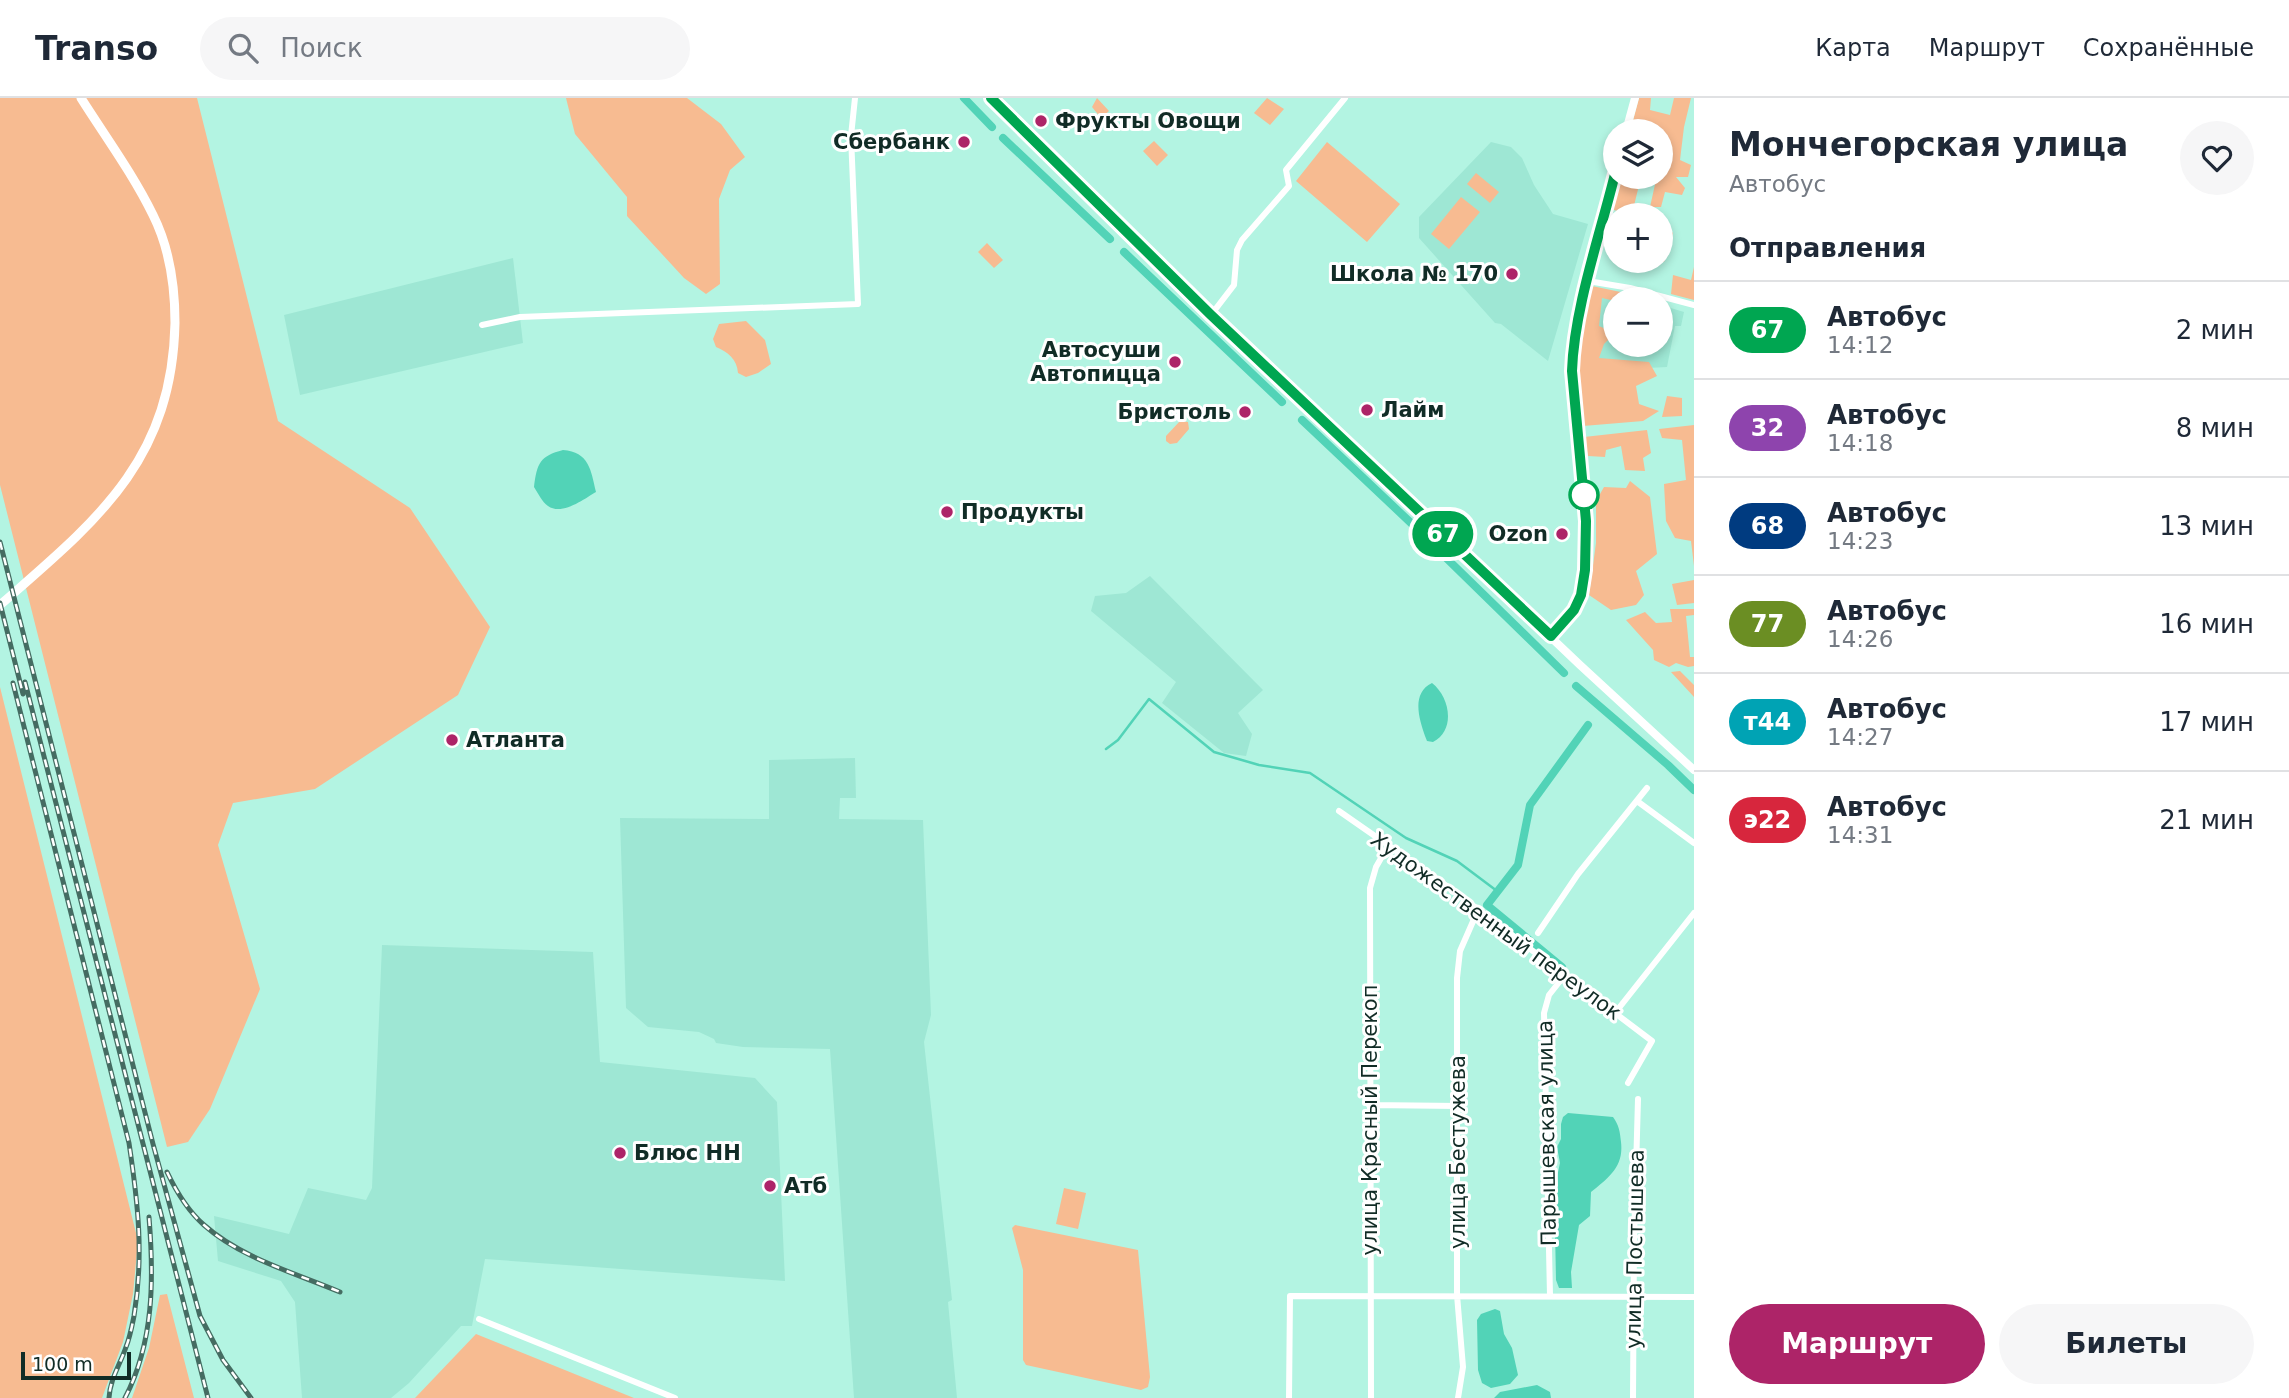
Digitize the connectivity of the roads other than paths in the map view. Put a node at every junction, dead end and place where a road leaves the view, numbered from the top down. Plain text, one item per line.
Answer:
1 (81, 98) edge
2 (855, 98) edge
3 (991, 98) edge
4 (1345, 98) edge
5 (1635, 98) edge
6 (1629, 119) edge
7 (1611, 189) edge
8 (1588, 281) junction
9 (1694, 305) edge
10 (1211, 315) junction
11 (482, 325) dead end
12 (0, 605) edge
13 (1551, 636) junction
14 (1694, 770) edge
15 (1647, 788) dead end
16 (1637, 801) junction
17 (1339, 811) dead end
18 (1694, 843) edge
19 (1388, 846) junction
20 (1478, 910) junction
21 (1694, 913) edge
22 (1538, 933) dead end
23 (1563, 976) junction
24 (1615, 1013) junction
25 (1628, 1083) dead end
26 (1638, 1099) dead end
27 (1369, 1105) junction
28 (1459, 1106) junction
29 (1370, 1295) junction
30 (1457, 1295) junction
31 (1550, 1296) junction
32 (1633, 1296) junction
33 (1694, 1297) edge
34 (479, 1319) dead end
35 (675, 1398) edge
36 (1289, 1398) edge
37 (1371, 1398) edge
38 (1458, 1398) edge
39 (1633, 1398) edge

1 - 12 main road
2 - 11 street
3 - 10 street
4 - 10 street
5 - 6 street
7 - 8 street
8 - 9 street
8 - 13 street
10 - 13 street
13 - 14 street
15 - 16 street, Художественный переулок
16 - 18 street
16 - 22 street, Художественный переулок
17 - 19 street, Художественный переулок
19 - 20 street, Художественный переулок
19 - 27 street, улица Красный Перекоп
20 - 23 street, Художественный переулок
20 - 28 street, улица Бестужева
21 - 24 street
23 - 24 street, Художественный переулок
23 - 31 street, Парышевская улица
24 - 25 street, Художественный переулок
26 - 32 street, улица Постышева
27 - 28 street
27 - 29 street, улица Красный Перекоп
28 - 30 street, улица Бестужева
29 - 30 street
29 - 36 street
29 - 37 street, улица Красный Перекоп
30 - 31 street
30 - 38 street, улица Бестужева
31 - 32 street
32 - 33 street
32 - 39 street, улица Постышева
34 - 35 street

